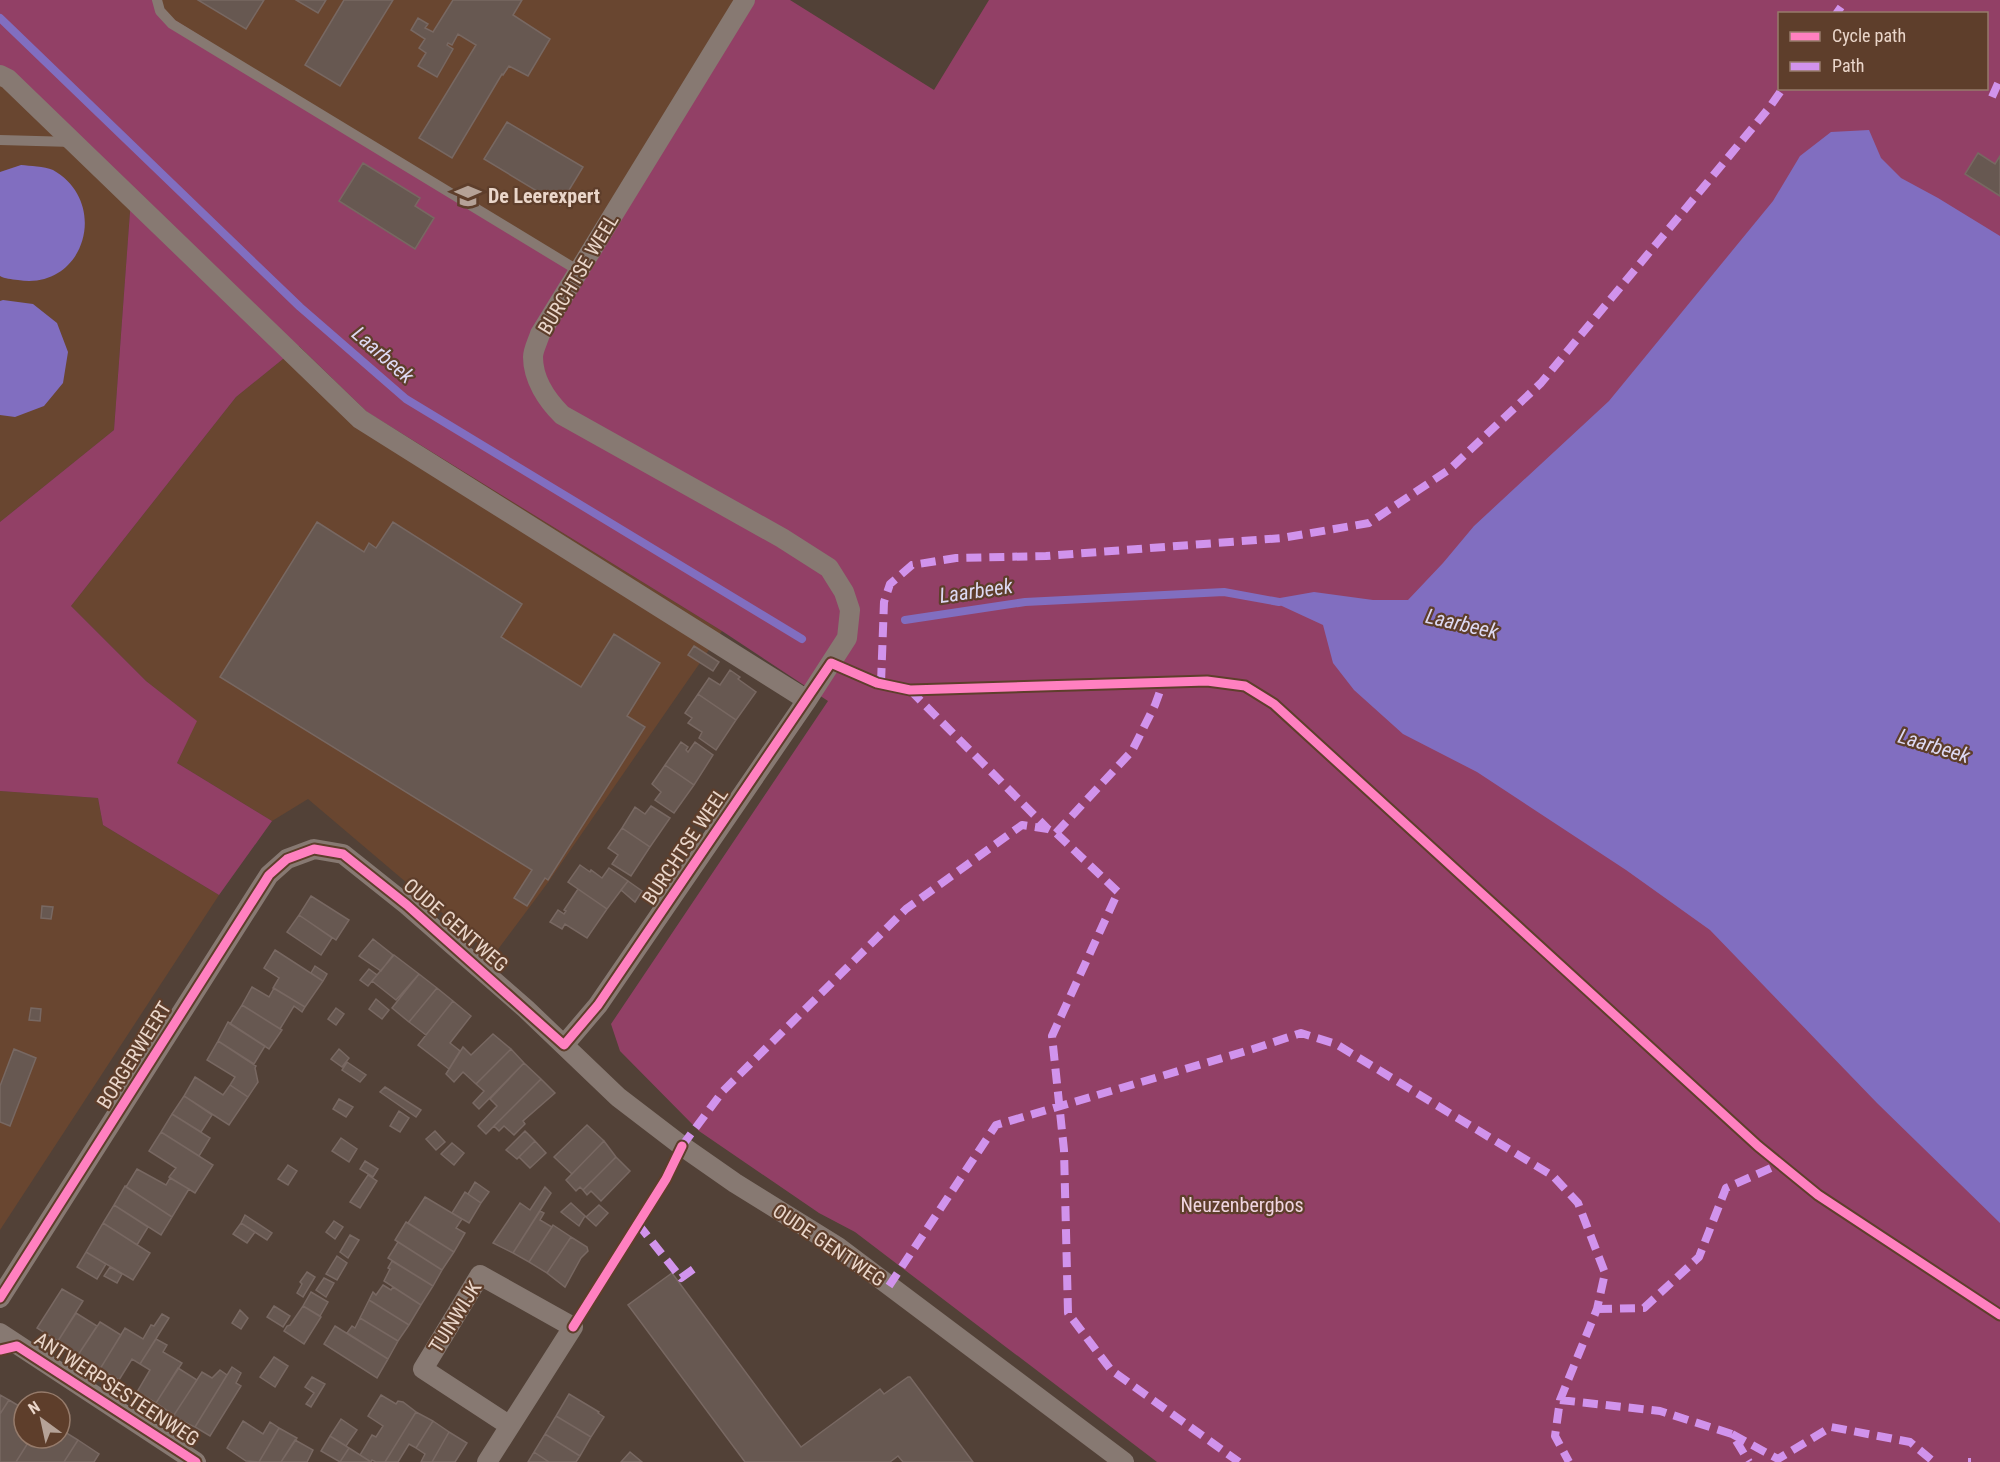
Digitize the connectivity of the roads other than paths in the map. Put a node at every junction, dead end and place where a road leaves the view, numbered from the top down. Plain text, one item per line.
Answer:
1 (157, 0) edge
2 (745, 0) edge
3 (0, 75) edge
4 (0, 140) edge
5 (73, 142) junction
6 (579, 271) junction
7 (807, 700) junction
8 (314, 849) joint
9 (564, 1045) junction
10 (0, 1298) edge
11 (0, 1334) edge
12 (510, 1426) junction
13 (196, 1462) edge
14 (487, 1462) edge
15 (1124, 1462) edge

1 - 6 lane
2 - 6 street, BURCHTSE WEEL
3 - 5 street
4 - 5 lane
5 - 7 street
6 - 7 street, BURCHTSE WEEL
7 - 9 street, BURCHTSE WEEL
8 - 9 street, OUDE GENTWEG
8 - 10 street, BORGERWEERT
9 - 15 street, OUDE GENTWEG
11 - 13 street, ANTWERPSESTEENWEG
12 - 12 street, TUINWIJK
12 - 14 street, TUINWIJK

